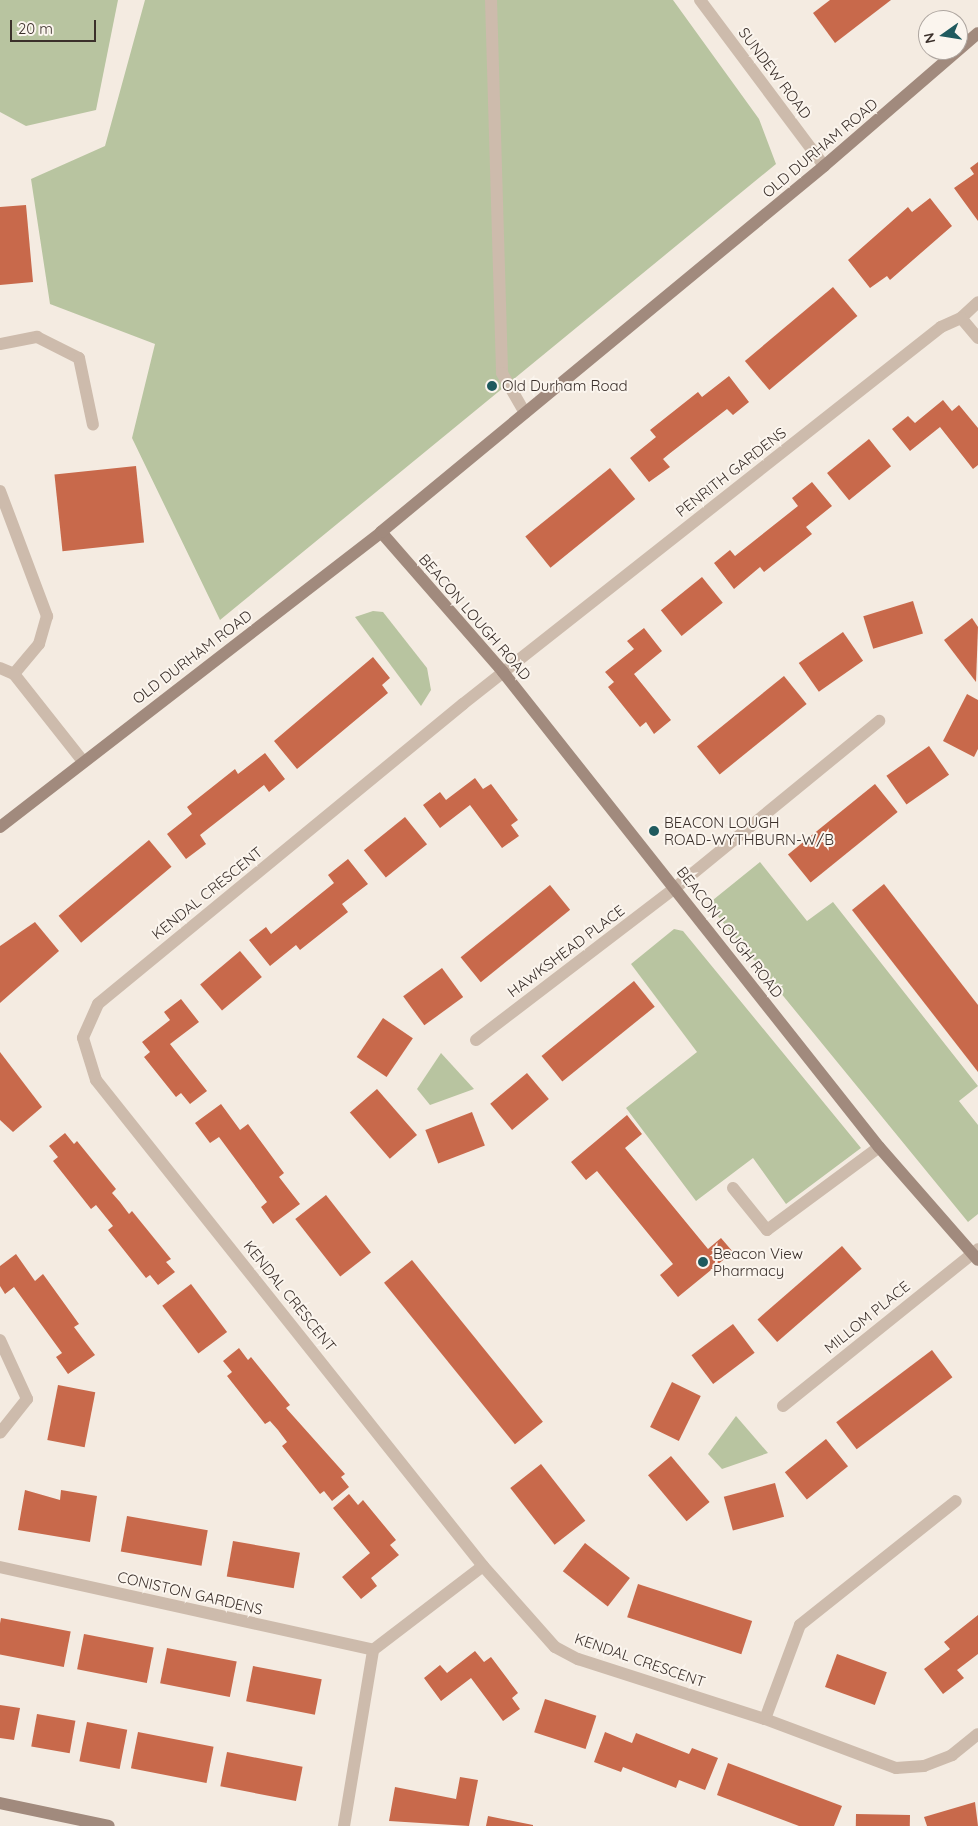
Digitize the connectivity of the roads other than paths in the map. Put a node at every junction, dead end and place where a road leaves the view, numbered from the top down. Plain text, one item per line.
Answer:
1 (491, 0) edge
2 (700, 0) edge
3 (978, 33) edge
4 (824, 166) junction
5 (978, 302) edge
6 (961, 318) junction
7 (978, 338) edge
8 (0, 344) edge
9 (525, 413) junction
10 (93, 425) dead end
11 (0, 491) edge
12 (381, 532) junction
13 (0, 668) edge
14 (503, 672) junction
15 (14, 674) junction
16 (879, 721) dead end
17 (82, 760) junction
18 (0, 827) edge
19 (675, 888) junction
20 (476, 1040) dead end
21 (880, 1148) junction
22 (733, 1188) dead end
23 (976, 1254) edge
24 (0, 1340) edge
25 (783, 1406) dead end
26 (0, 1433) edge
27 (956, 1501) dead end
28 (483, 1566) junction
29 (0, 1567) edge
30 (373, 1650) junction
31 (765, 1719) junction
32 (978, 1734) edge
33 (0, 1802) edge
34 (109, 1826) edge
35 (344, 1826) edge

1 - 9 street
2 - 4 street, SUNDEW ROAD
3 - 4 main road, OLD DURHAM ROAD
4 - 9 main road, OLD DURHAM ROAD
5 - 6 street, PENRITH GARDENS
6 - 7 street
6 - 14 street, PENRITH GARDENS
8 - 10 street
9 - 12 main road, OLD DURHAM ROAD
11 - 15 street
12 - 14 main road, BEACON LOUGH ROAD
12 - 17 main road, OLD DURHAM ROAD
13 - 15 street
14 - 19 main road, BEACON LOUGH ROAD
14 - 28 street, KENDAL CRESCENT
15 - 17 street
16 - 19 street, HAWKSHEAD PLACE
17 - 18 main road, OLD DURHAM ROAD
19 - 20 street, HAWKSHEAD PLACE
19 - 21 main road, BEACON LOUGH ROAD
21 - 22 street
21 - 23 main road, BEACON LOUGH ROAD
23 - 25 street, MILLOM PLACE
24 - 26 street
27 - 31 street
28 - 30 street
28 - 31 street, KENDAL CRESCENT
29 - 30 street, CONISTON GARDENS
30 - 35 street
31 - 32 street, KENDAL CRESCENT
33 - 34 main road

